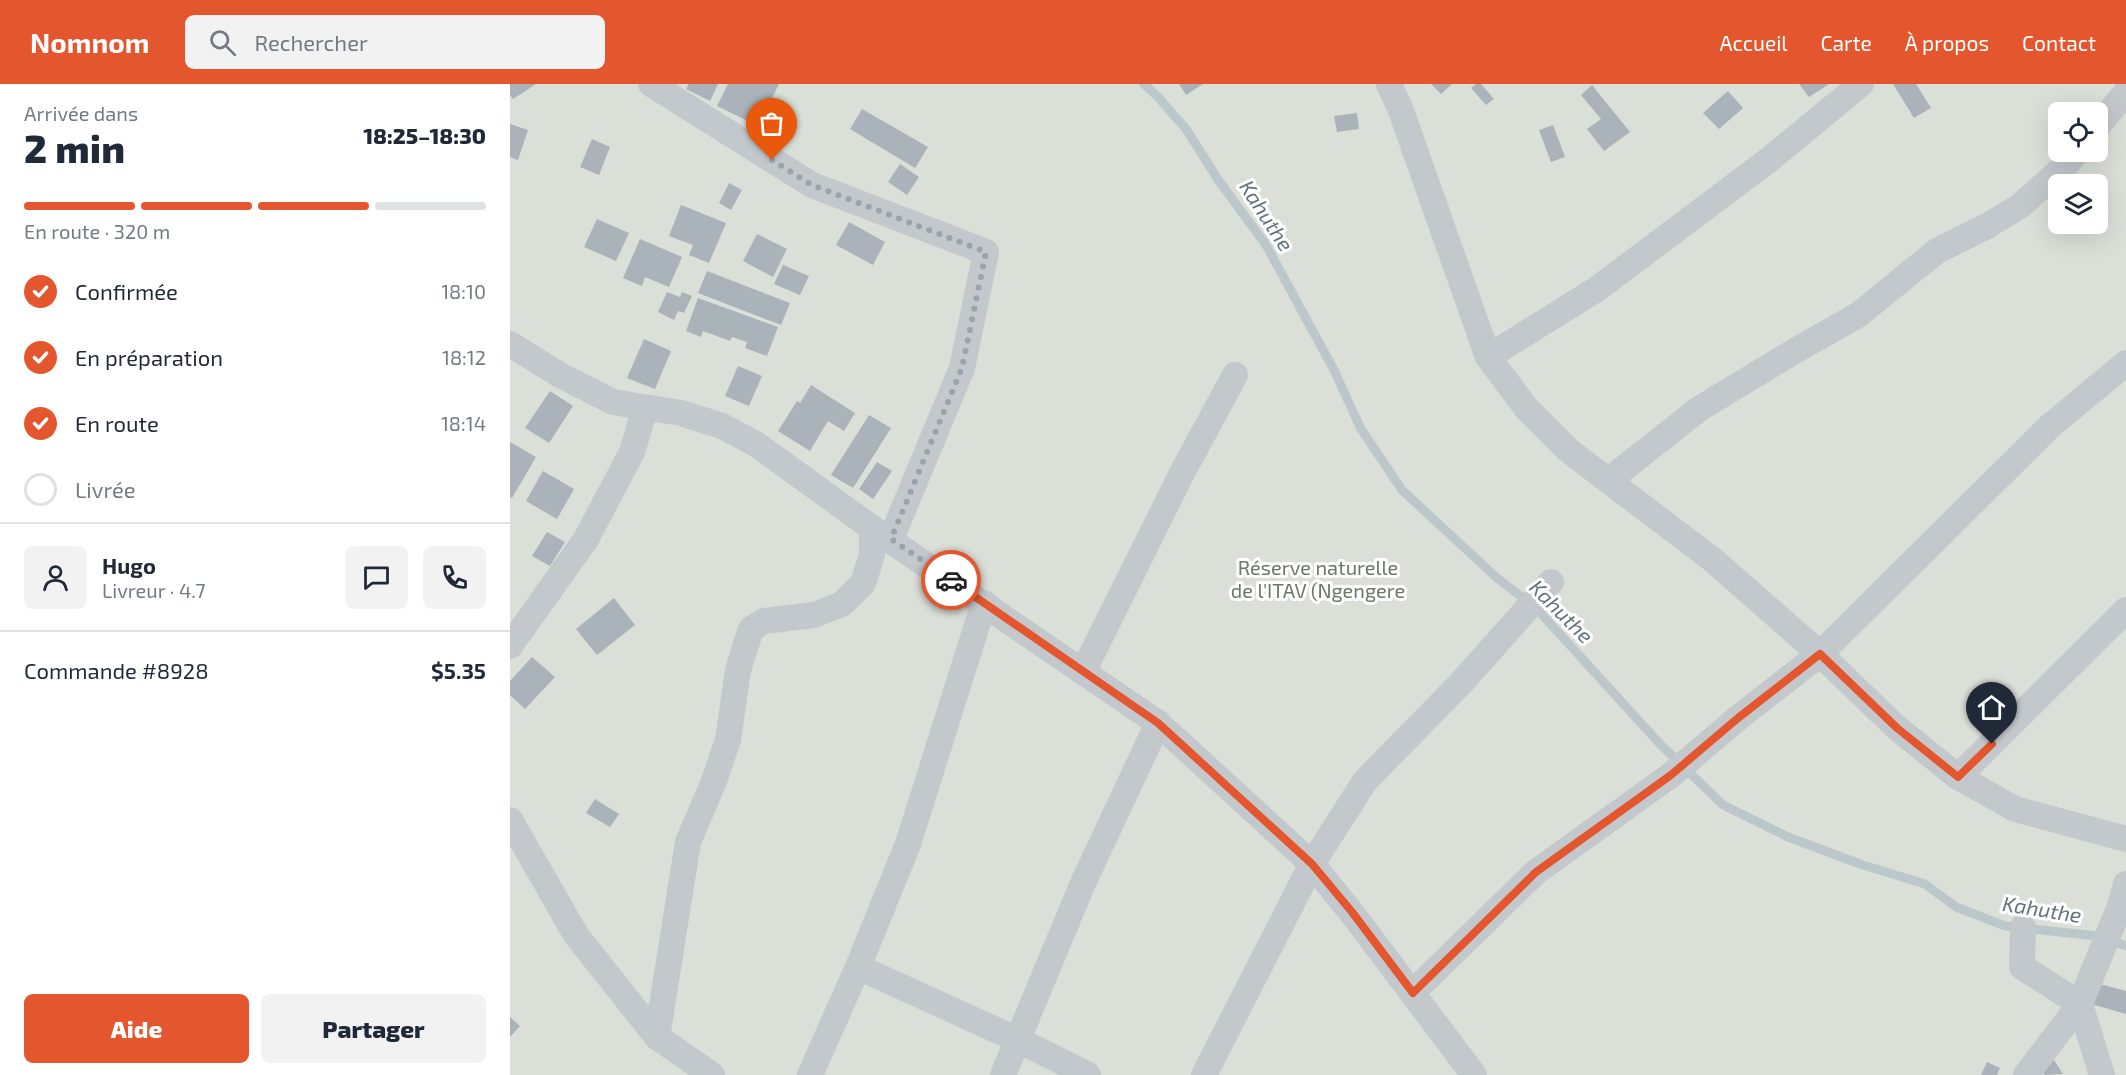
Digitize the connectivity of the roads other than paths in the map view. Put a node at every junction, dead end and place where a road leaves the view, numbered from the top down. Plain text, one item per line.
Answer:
1 (651, 84) edge
2 (1389, 84) edge
3 (1861, 84) edge
4 (2126, 92) edge
5 (2108, 114) edge
6 (2068, 162) edge
7 (510, 344) edge
8 (1488, 357) junction
9 (2126, 363) edge
10 (1235, 375) dead end
11 (645, 408) junction
12 (1609, 480) junction
13 (881, 534) junction
14 (1551, 582) dead end
15 (984, 603) junction
16 (2126, 610) edge
17 (510, 646) edge
18 (1820, 654) junction
19 (1083, 672) junction
20 (1158, 723) junction
21 (1958, 777) junction
22 (510, 820) edge
23 (2126, 839) edge
24 (1312, 864) junction
25 (2123, 895) edge
26 (2023, 927) dead end
27 (858, 966) junction
28 (1413, 993) junction
29 (2080, 1004) junction
30 (657, 1037) junction
31 (1018, 1040) junction
32 (712, 1075) edge
33 (810, 1075) edge
34 (1004, 1075) edge
35 (1088, 1075) edge
36 (1204, 1075) edge
37 (1474, 1075) edge
38 (2026, 1075) edge
39 (2102, 1075) edge

1 - 13 street
2 - 8 street
3 - 8 street
4 - 5 street
6 - 12 street
7 - 11 street
8 - 12 street
9 - 18 street
10 - 19 street
11 - 13 street
11 - 17 street
12 - 18 street
13 - 15 street
13 - 30 street
14 - 24 street
15 - 19 street
15 - 27 street
16 - 21 street
18 - 21 street
18 - 28 street
19 - 20 street
20 - 24 street
20 - 31 street
21 - 23 street
22 - 30 street
24 - 28 street
24 - 36 street
25 - 29 street
26 - 29 street
27 - 31 street
27 - 33 street
28 - 37 street
29 - 38 street
29 - 39 street
30 - 32 street
31 - 34 street
31 - 35 street

